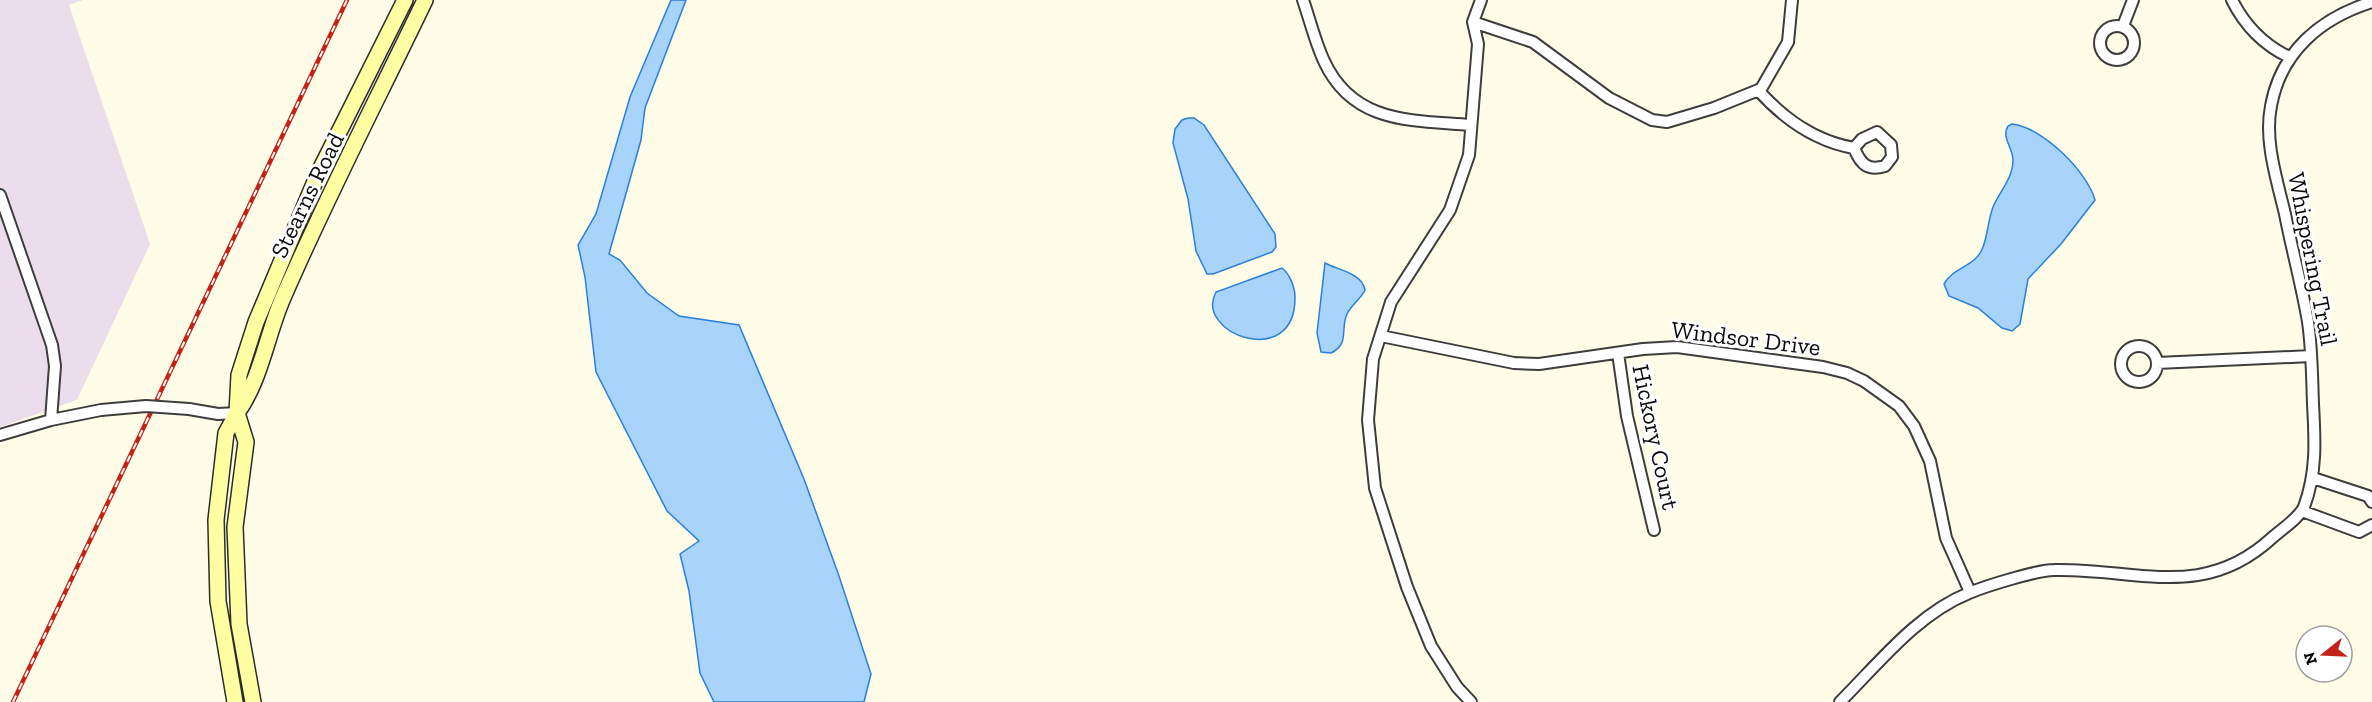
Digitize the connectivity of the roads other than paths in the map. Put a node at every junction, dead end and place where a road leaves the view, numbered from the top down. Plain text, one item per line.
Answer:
1 (405, 0) edge
2 (425, 0) edge
3 (1303, 0) edge
4 (1482, 0) edge
5 (1792, 0) edge
6 (2133, 0) edge
7 (2232, 0) edge
8 (2372, 2) edge
9 (1473, 22) junction
10 (2123, 26) dead end
11 (2289, 57) junction
12 (1758, 90) junction
13 (1470, 125) junction
14 (1854, 148) dead end
15 (0, 195) edge
16 (1381, 336) junction
17 (1618, 353) junction
18 (2311, 356) junction
19 (2157, 363) dead end
20 (237, 413) junction
21 (51, 420) junction
22 (0, 435) edge
23 (2313, 478) junction
24 (2372, 502) edge
25 (2302, 511) junction
26 (2372, 525) edge
27 (1654, 530) dead end
28 (1970, 592) junction
29 (235, 702) edge
30 (253, 702) edge
31 (1471, 702) edge
32 (1840, 702) edge

1 - 20 main road, Stearns Road
2 - 20 main road, Stearns Road
3 - 13 street
4 - 9 street
5 - 12 street
6 - 10 street
7 - 11 street
8 - 11 street, Whispering Trail
9 - 12 street
9 - 13 street
11 - 18 street, Whispering Trail
12 - 14 street
13 - 16 street
15 - 21 street
16 - 17 street, Windsor Drive
16 - 31 street
17 - 27 street, Hickory Court
17 - 28 street, Windsor Drive
18 - 19 street
18 - 23 street, Whispering Trail
20 - 21 street, bridge
20 - 29 main road, Stearns Road
20 - 30 main road, Stearns Road
21 - 22 street
23 - 24 street
23 - 25 street, Whispering Trail
25 - 26 street
25 - 28 street, Whispering Trail
28 - 32 street, Whispering Trail

